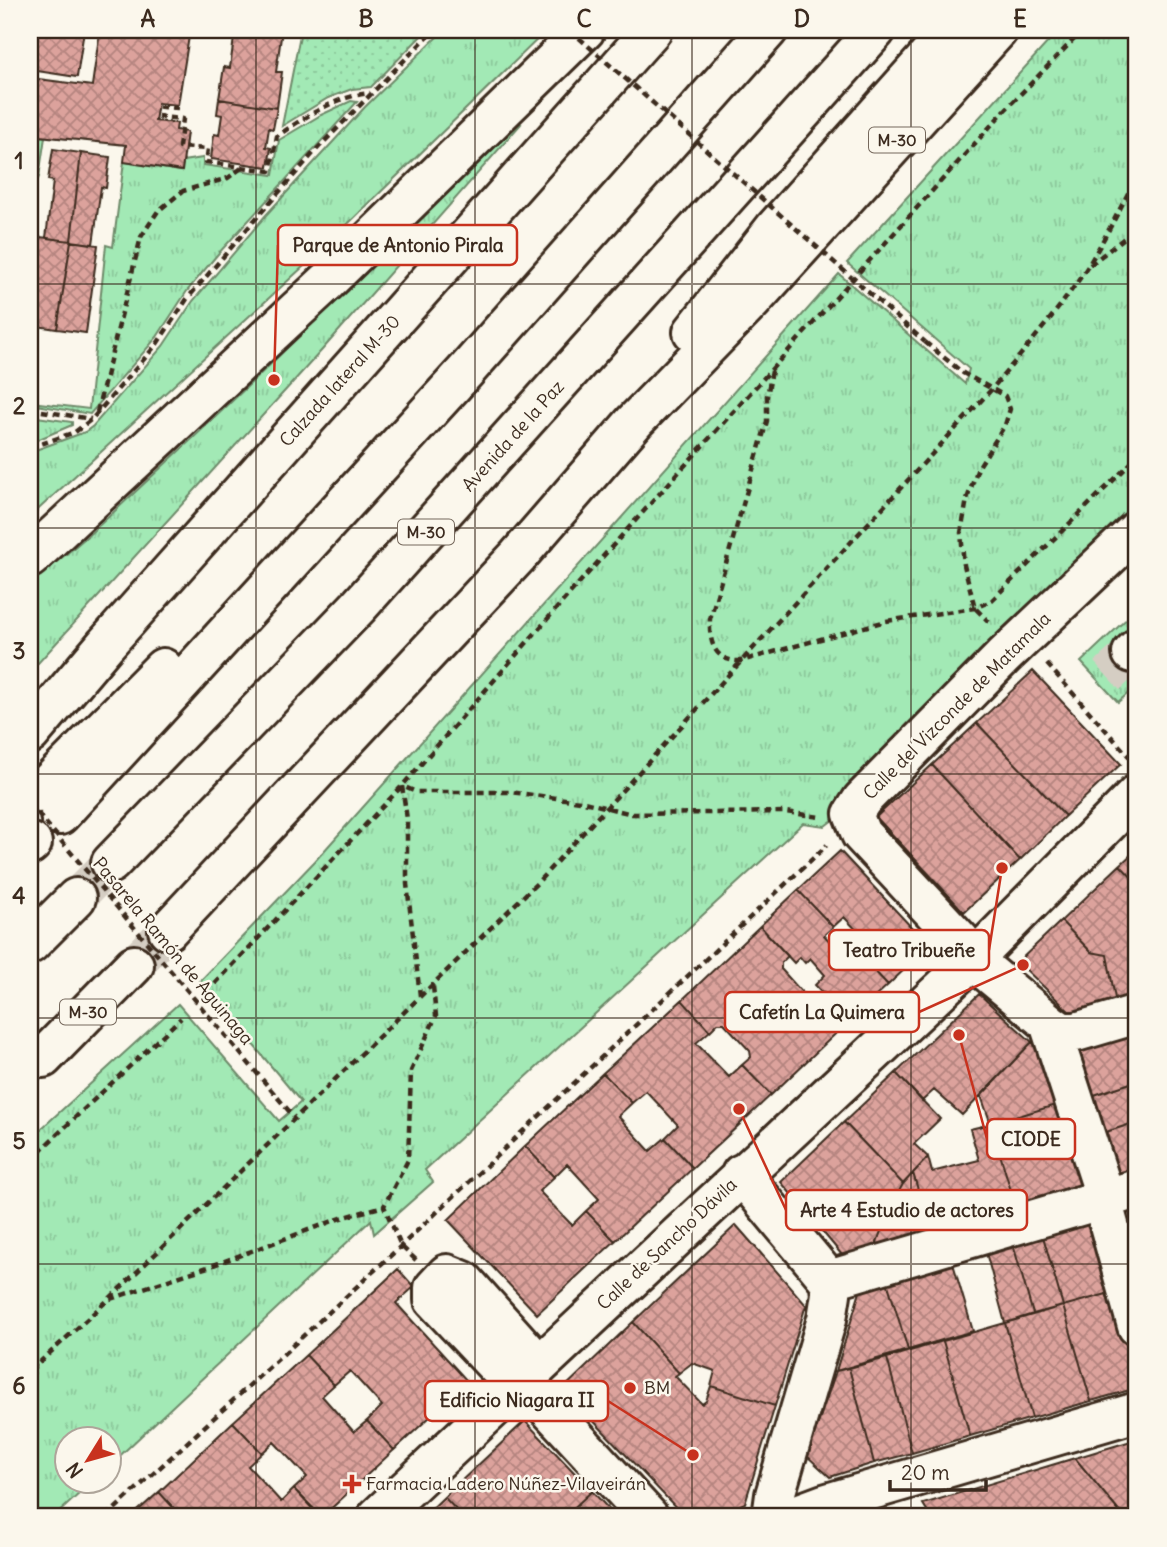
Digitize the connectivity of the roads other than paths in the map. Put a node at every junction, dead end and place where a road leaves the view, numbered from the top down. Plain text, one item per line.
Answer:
1 (585, 30) edge
2 (652, 30) edge
3 (768, 30) edge
4 (876, 30) edge
5 (952, 30) edge
6 (998, 30) edge
7 (635, 421) junction
8 (1137, 530) edge
9 (30, 558) edge
10 (106, 644) junction
11 (30, 709) edge
12 (30, 734) edge
13 (1131, 781) edge
14 (43, 804) edge
15 (111, 863) tunnel mouth
16 (76, 898) tunnel mouth
17 (168, 930) tunnel mouth
18 (30, 944) edge
19 (973, 960) junction
20 (134, 965) tunnel mouth
21 (1137, 1014) edge
22 (1049, 1023) junction
23 (43, 1058) dead end
24 (741, 1174) junction
25 (1121, 1194) edge
26 (829, 1280) junction
27 (439, 1282) road end
28 (1137, 1326) edge
29 (529, 1374) junction
30 (1137, 1412) edge
31 (377, 1517) edge
32 (649, 1517) edge
33 (772, 1517) edge
34 (789, 1517) edge

1 - 9 main road
2 - 10 main road, Calzada lateral M-30
3 - 14 main road
4 - 15 main road, Avenida de la Paz / M-30
5 - 7 main road
6 - 7 main road, M-30
7 - 17 main road, M-30
8 - 19 main road, Calle del Vizconde de Matamala
10 - 11 main road
10 - 12 main road, Calzada lateral M-30
13 - 19 main road, Calle de Sancho Dávila
16 - 18 main road
19 - 22 main road, Calle del Vizconde de Matamala
19 - 24 main road, Calle de Sancho Dávila
20 - 23 main road, M-30
21 - 22 main road
22 - 25 main road
24 - 26 main road
24 - 29 main road, Calle de Sancho Dávila
25 - 26 main road
25 - 28 main road
26 - 33 main road
27 - 29 main road
29 - 31 main road, Calle de Sancho Dávila
29 - 32 main road
30 - 34 main road

